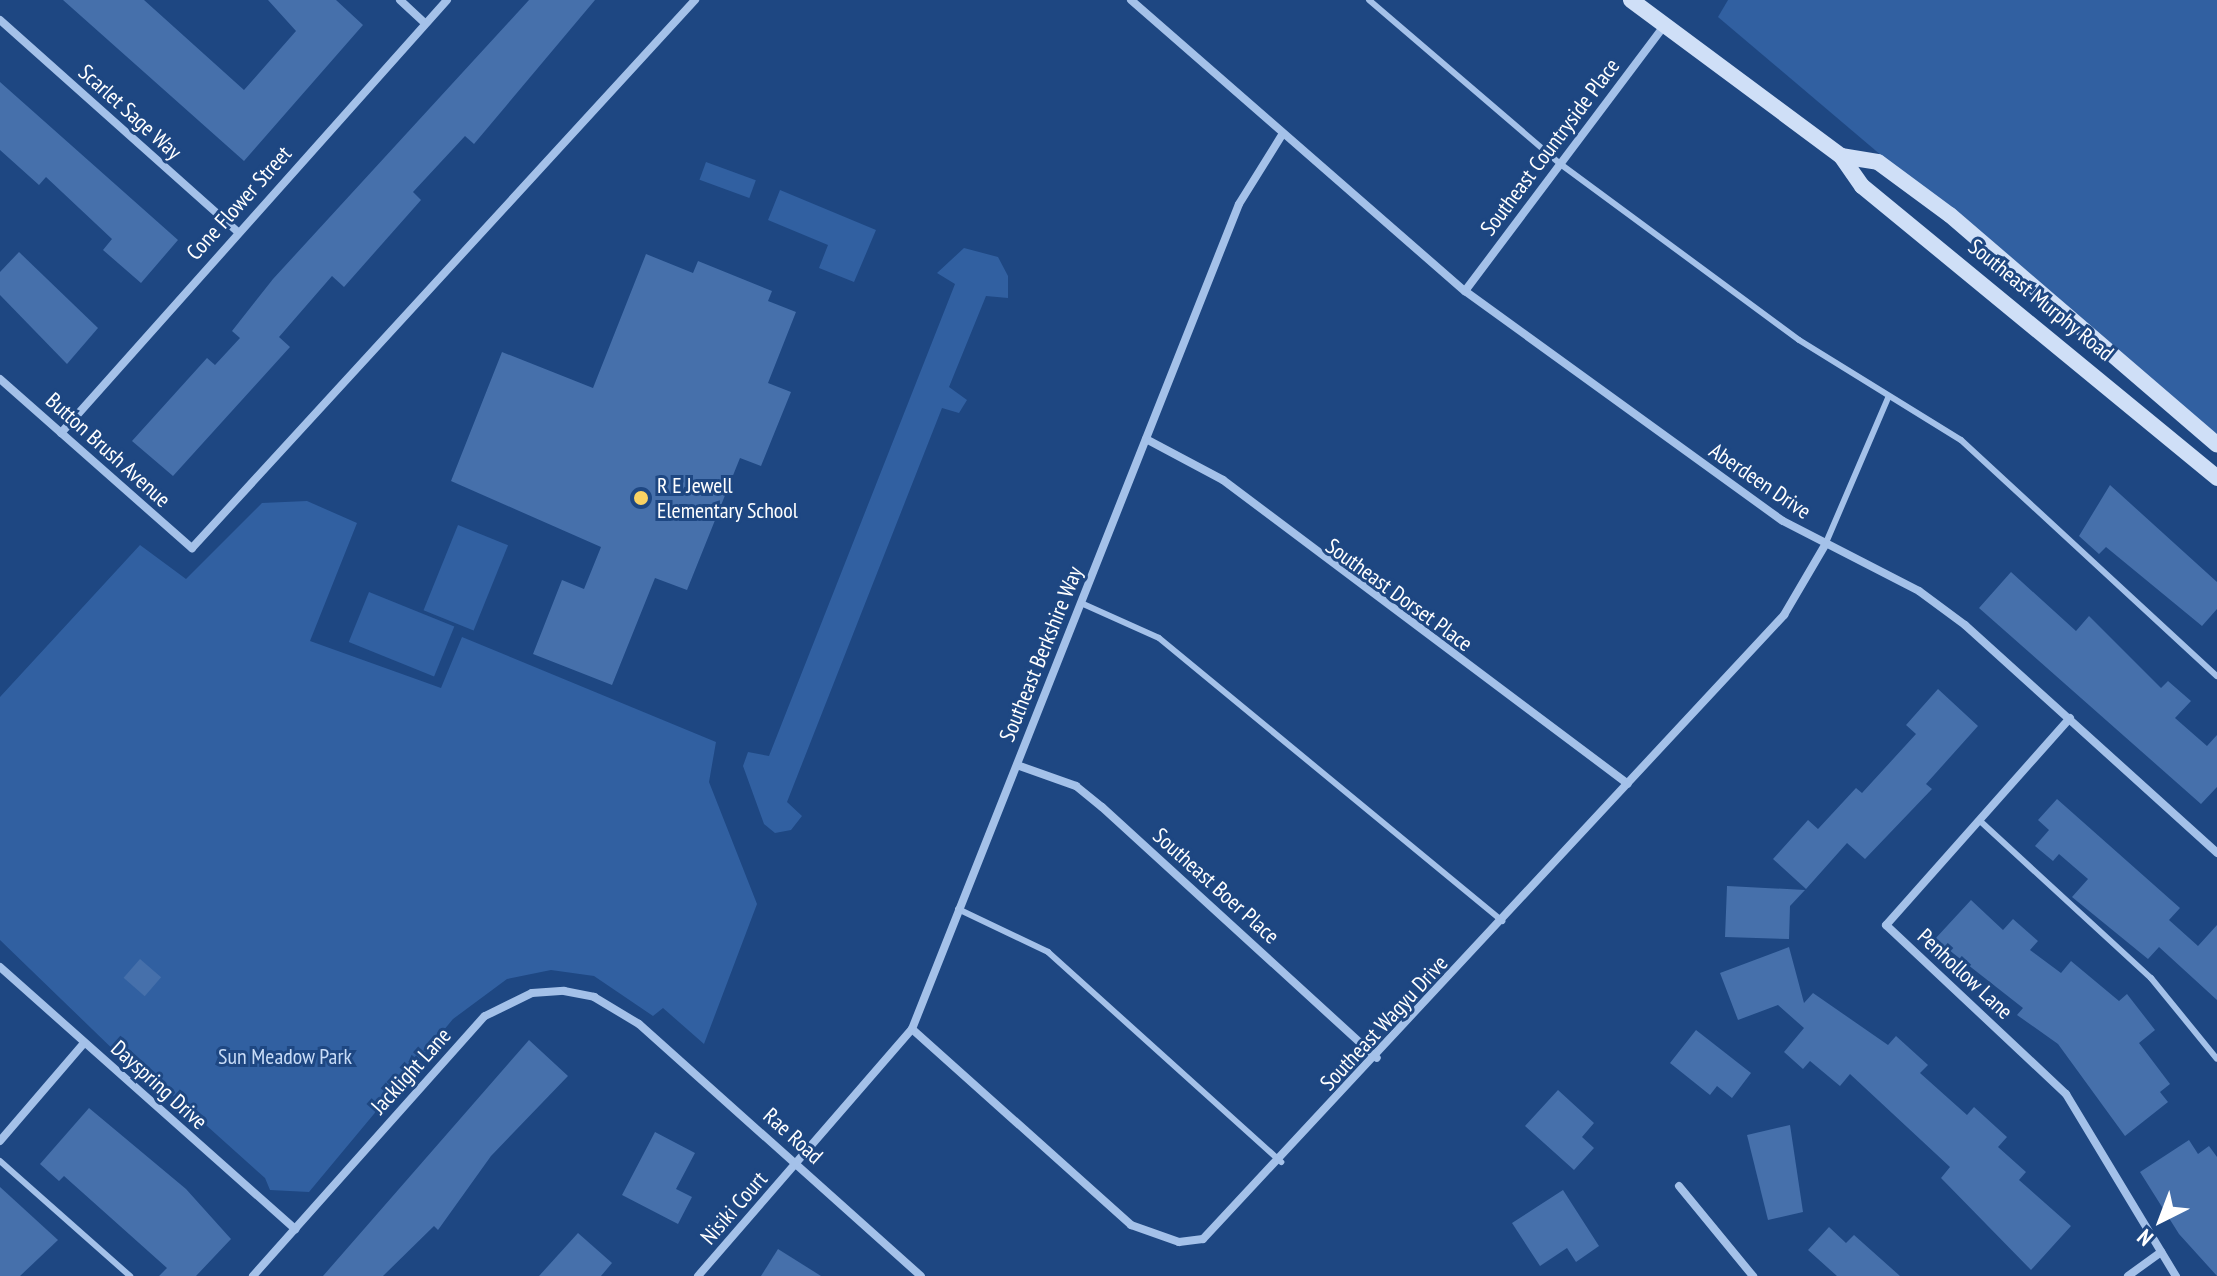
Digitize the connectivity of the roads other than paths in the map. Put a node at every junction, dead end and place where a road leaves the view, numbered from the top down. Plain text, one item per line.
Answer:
1 (400, 0) edge
2 (447, 0) edge
3 (695, 0) edge
4 (1131, 0) edge
5 (1369, 0) edge
6 (1631, 0) edge
7 (0, 20) edge
8 (425, 23) junction
9 (1664, 26) junction
10 (1282, 135) junction
11 (1841, 156) junction
12 (1559, 163) junction
13 (237, 231) junction
14 (1465, 291) junction
15 (0, 379) edge
16 (1888, 398) junction
17 (61, 433) junction
18 (1146, 439) junction
19 (2217, 445) edge
20 (2217, 478) edge
21 (1825, 545) junction
22 (1081, 603) junction
23 (2217, 676) edge
24 (2070, 718) junction
25 (1017, 765) junction
26 (1628, 784) junction
27 (1979, 820) junction
28 (2217, 853) edge
29 (958, 909) junction
30 (1502, 921) junction
31 (0, 967) edge
32 (639, 1024) joint
33 (912, 1029) junction
34 (84, 1043) junction
35 (1377, 1058) junction
36 (2217, 1059) edge
37 (0, 1141) edge
38 (0, 1161) edge
39 (1281, 1162) junction
40 (796, 1163) junction
41 (1679, 1186) dead end
42 (295, 1229) junction
43 (2161, 1252) junction
44 (130, 1276) edge
45 (253, 1276) edge
46 (698, 1276) edge
47 (921, 1276) edge
48 (1753, 1276) edge
49 (2128, 1276) edge
50 (2176, 1276) edge

1 - 8 street
2 - 8 street, Cone Flower Street
3 - 17 street, Button Brush Avenue
4 - 10 street, Aberdeen Drive
5 - 12 lane
6 - 9 main road, Southeast Murphy Road
7 - 13 street, Scarlet Sage Way
8 - 13 street, Cone Flower Street
9 - 11 main road, Southeast Murphy Road
9 - 12 street, Southeast Countryside Place
10 - 14 street, Aberdeen Drive
10 - 18 street, Southeast Berkshire Way
11 - 19 main road, Southeast Murphy Road
11 - 20 main road, Southeast Murphy Road
12 - 14 street, Southeast Countryside Place
12 - 16 lane
13 - 17 street, Cone Flower Street
14 - 21 street, Aberdeen Drive
15 - 17 street, Button Brush Avenue
16 - 21 lane
16 - 23 lane
18 - 22 street, Southeast Berkshire Way
18 - 26 street, Southeast Dorset Place
21 - 24 street, Aberdeen Drive
21 - 26 street, Southeast Wagyu Drive
22 - 25 street, Southeast Berkshire Way
22 - 30 lane
24 - 27 street, Penhollow Lane
24 - 28 street, Aberdeen Drive
25 - 29 street, Southeast Berkshire Way
25 - 35 street, Southeast Boer Place
26 - 30 street, Southeast Wagyu Drive
27 - 36 lane
27 - 43 street, Penhollow Lane
29 - 33 street, Southeast Berkshire Way
29 - 39 lane
30 - 35 street, Southeast Wagyu Drive
31 - 34 street, Dayspring Drive
32 - 40 street, Rae Road
32 - 42 street, Jacklight Lane
33 - 39 street, Southeast Wagyu Drive
33 - 40 street, Southeast Berkshire Way
34 - 37 street
34 - 42 street, Dayspring Drive
35 - 39 street, Southeast Wagyu Drive
38 - 44 lane
40 - 46 street, Nisiki Court
40 - 47 street, Rae Road
41 - 48 street
42 - 45 street, Jacklight Lane
43 - 49 street
43 - 50 street, Penhollow Lane

